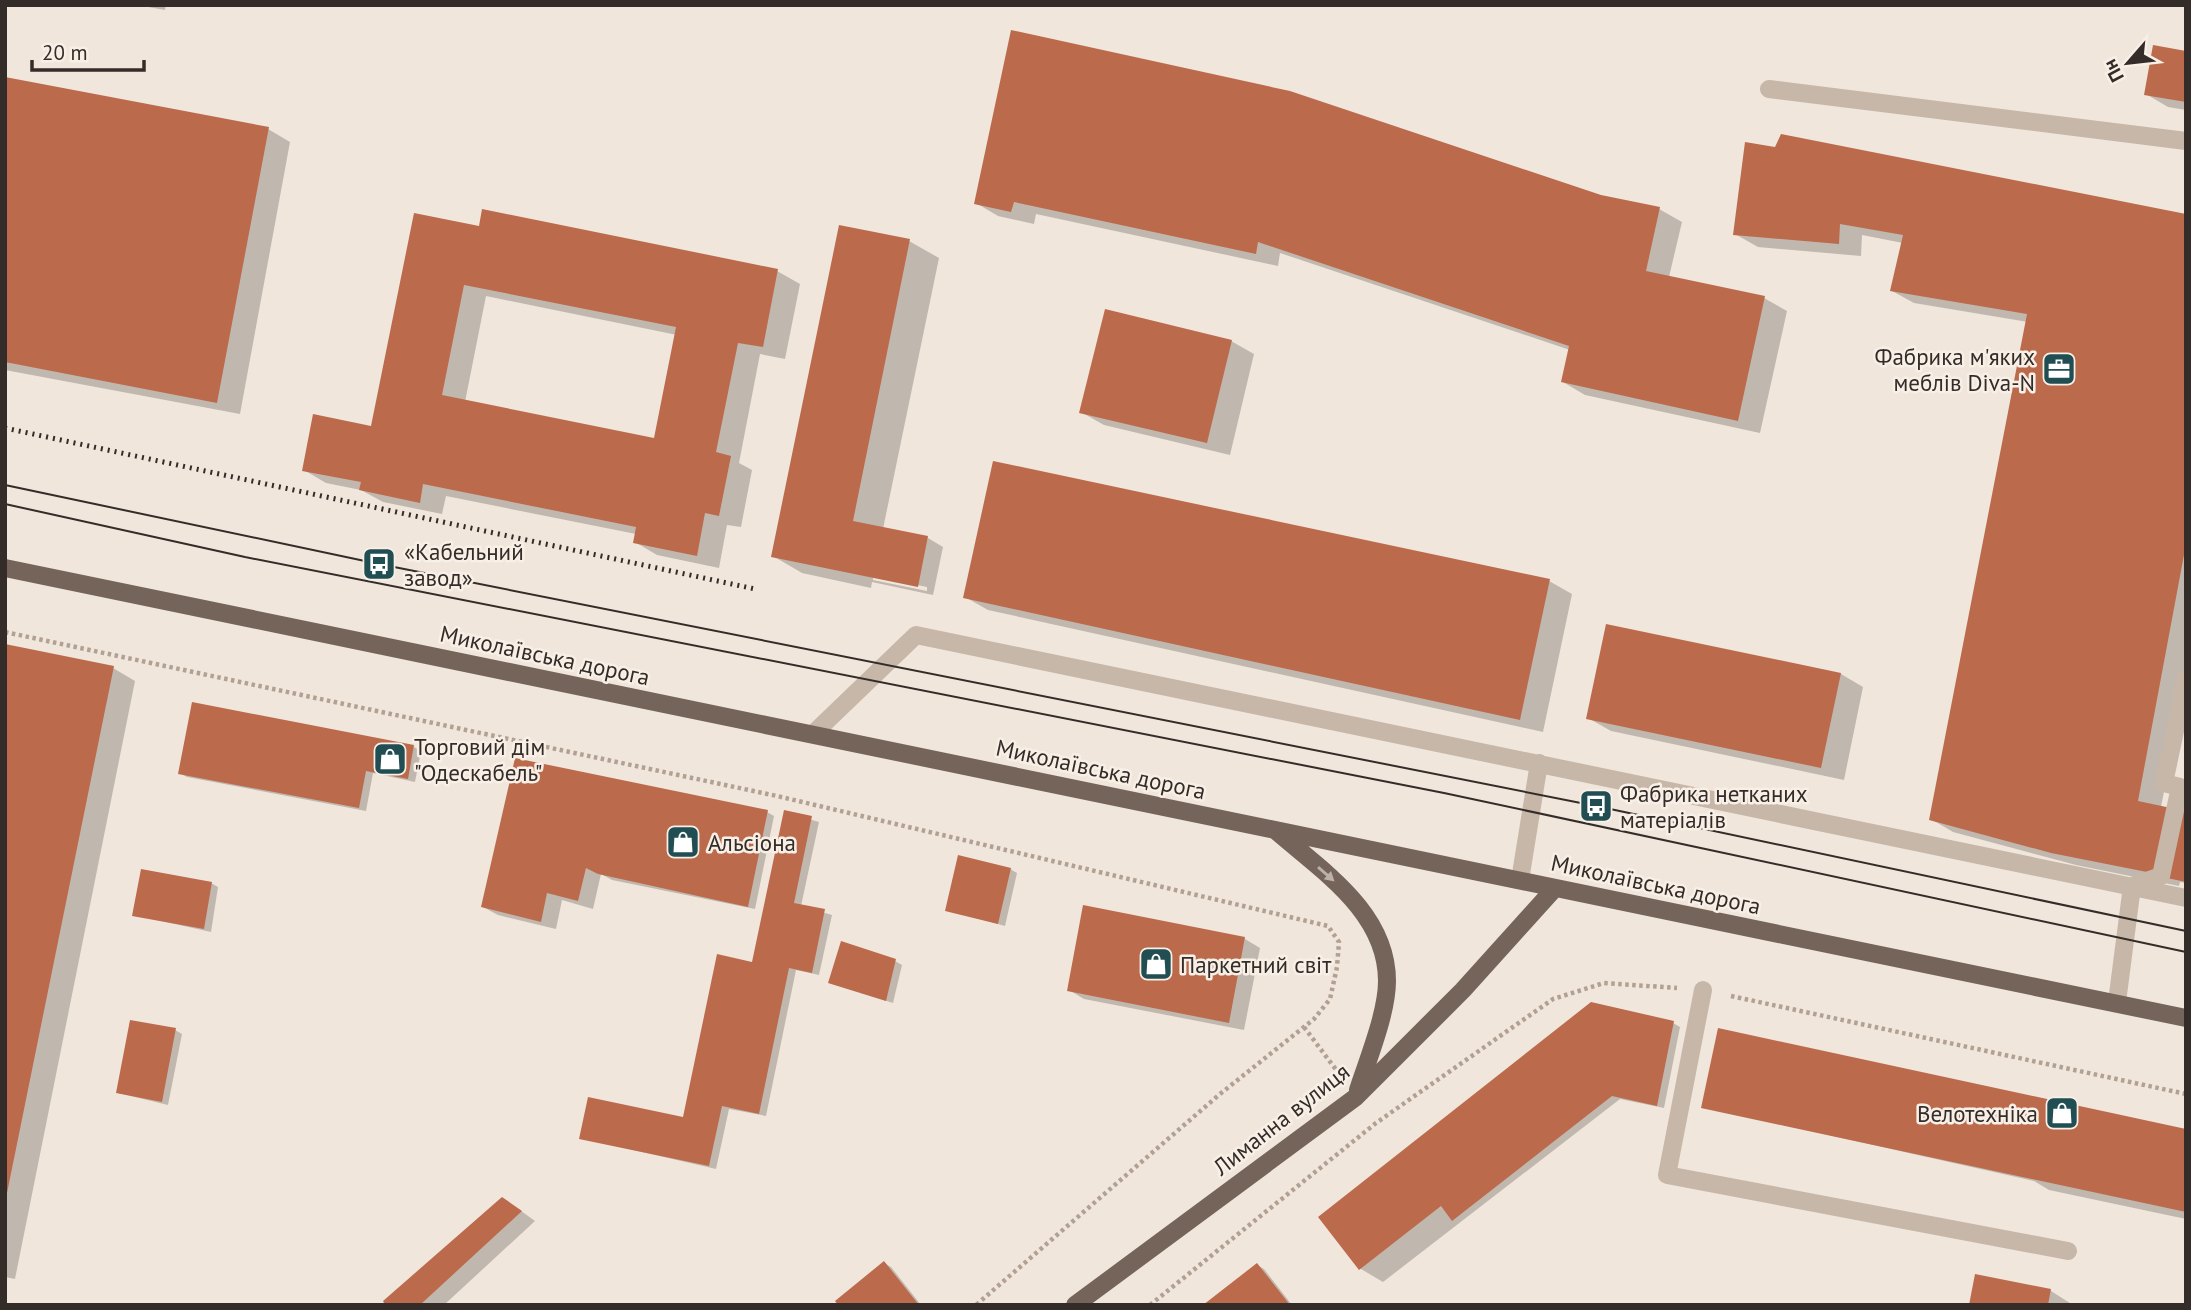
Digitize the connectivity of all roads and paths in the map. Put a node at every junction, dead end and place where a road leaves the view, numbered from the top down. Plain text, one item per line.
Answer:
1 (1769, 89) dead end
2 (2186, 141) edge
3 (5, 568) edge
4 (5, 632) edge
5 (2186, 679) edge
6 (813, 734) junction
7 (1539, 762) junction
8 (1275, 830) junction
9 (1520, 880) junction
10 (2132, 886) junction
11 (1555, 888) junction
12 (2186, 898) edge
13 (1703, 990) junction
14 (2117, 1002) junction
15 (2186, 1018) edge
16 (2186, 1094) edge
17 (1356, 1097) junction
18 (2068, 1251) dead end
19 (976, 1305) edge
20 (1075, 1305) edge
21 (1150, 1305) edge

1 - 2 lane
3 - 6 main road, Миколаївська дорога
4 - 19 path
5 - 10 lane
6 - 7 lane
6 - 8 main road, Миколаївська дорога
7 - 9 lane
7 - 10 lane
8 - 9 main road, Миколаївська дорога
8 -> 17 main road
9 - 11 main road, Миколаївська дорога
10 - 12 lane
10 - 14 lane
11 - 14 main road, Миколаївська дорога
11 - 17 main road, Лиманна вулиця
13 - 16 path
13 - 18 lane
13 - 21 path
14 - 15 main road, Миколаївська дорога
17 - 20 main road, Лиманна вулиця

